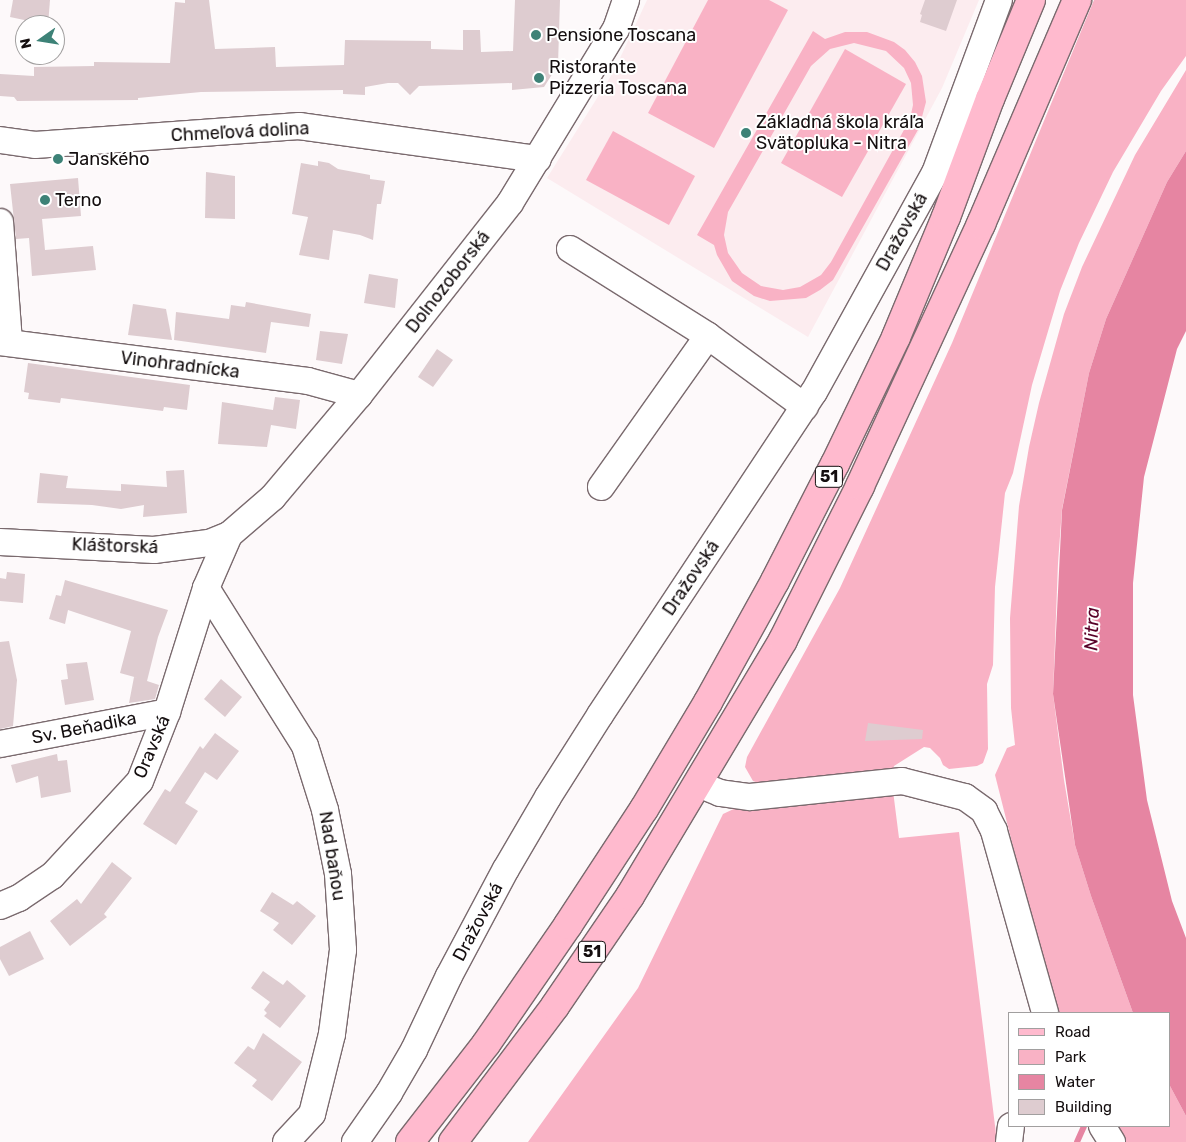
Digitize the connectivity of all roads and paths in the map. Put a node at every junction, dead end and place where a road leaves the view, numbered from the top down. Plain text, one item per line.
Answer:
1 (626, 0) edge
2 (1000, 0) edge
3 (1031, 0) edge
4 (1078, 0) edge
5 (0, 140) edge
6 (538, 159) junction
7 (0, 222) edge
8 (570, 248) dead end
9 (708, 336) junction
10 (4, 343) edge
11 (359, 395) junction
12 (805, 407) junction
13 (600, 487) dead end
14 (229, 535) junction
15 (0, 542) edge
16 (206, 588) junction
17 (168, 712) junction
18 (0, 744) edge
19 (698, 784) junction
20 (0, 906) edge
21 (1042, 1012) edge
22 (1011, 1127) edge
23 (1103, 1127) edge
24 (286, 1142) edge
25 (355, 1142) edge
26 (410, 1142) edge
27 (453, 1142) edge
28 (1009, 1142) edge
29 (1112, 1142) edge

1 - 6 street, Dolnozoborská
2 - 12 street, Dražovská
3 - 26 main road, 51
4 - 19 main road, 51
5 - 6 street, Chmeľová dolina
6 - 11 street, Dolnozoborská
7 - 10 street
8 - 9 street
9 - 12 street
9 - 13 street
10 - 11 street, Vinohradnícka
11 - 14 street, Dolnozoborská
12 - 25 street, Dražovská
14 - 15 street, Kláštorská
14 - 16 street, Oravská
16 - 17 street, Oravská
16 - 24 street, Nad baňou
17 - 18 street, Sv. Beňadika
17 - 20 street, Oravská
19 - 21 street
19 - 27 main road, 51
22 - 28 street
23 - 29 street

